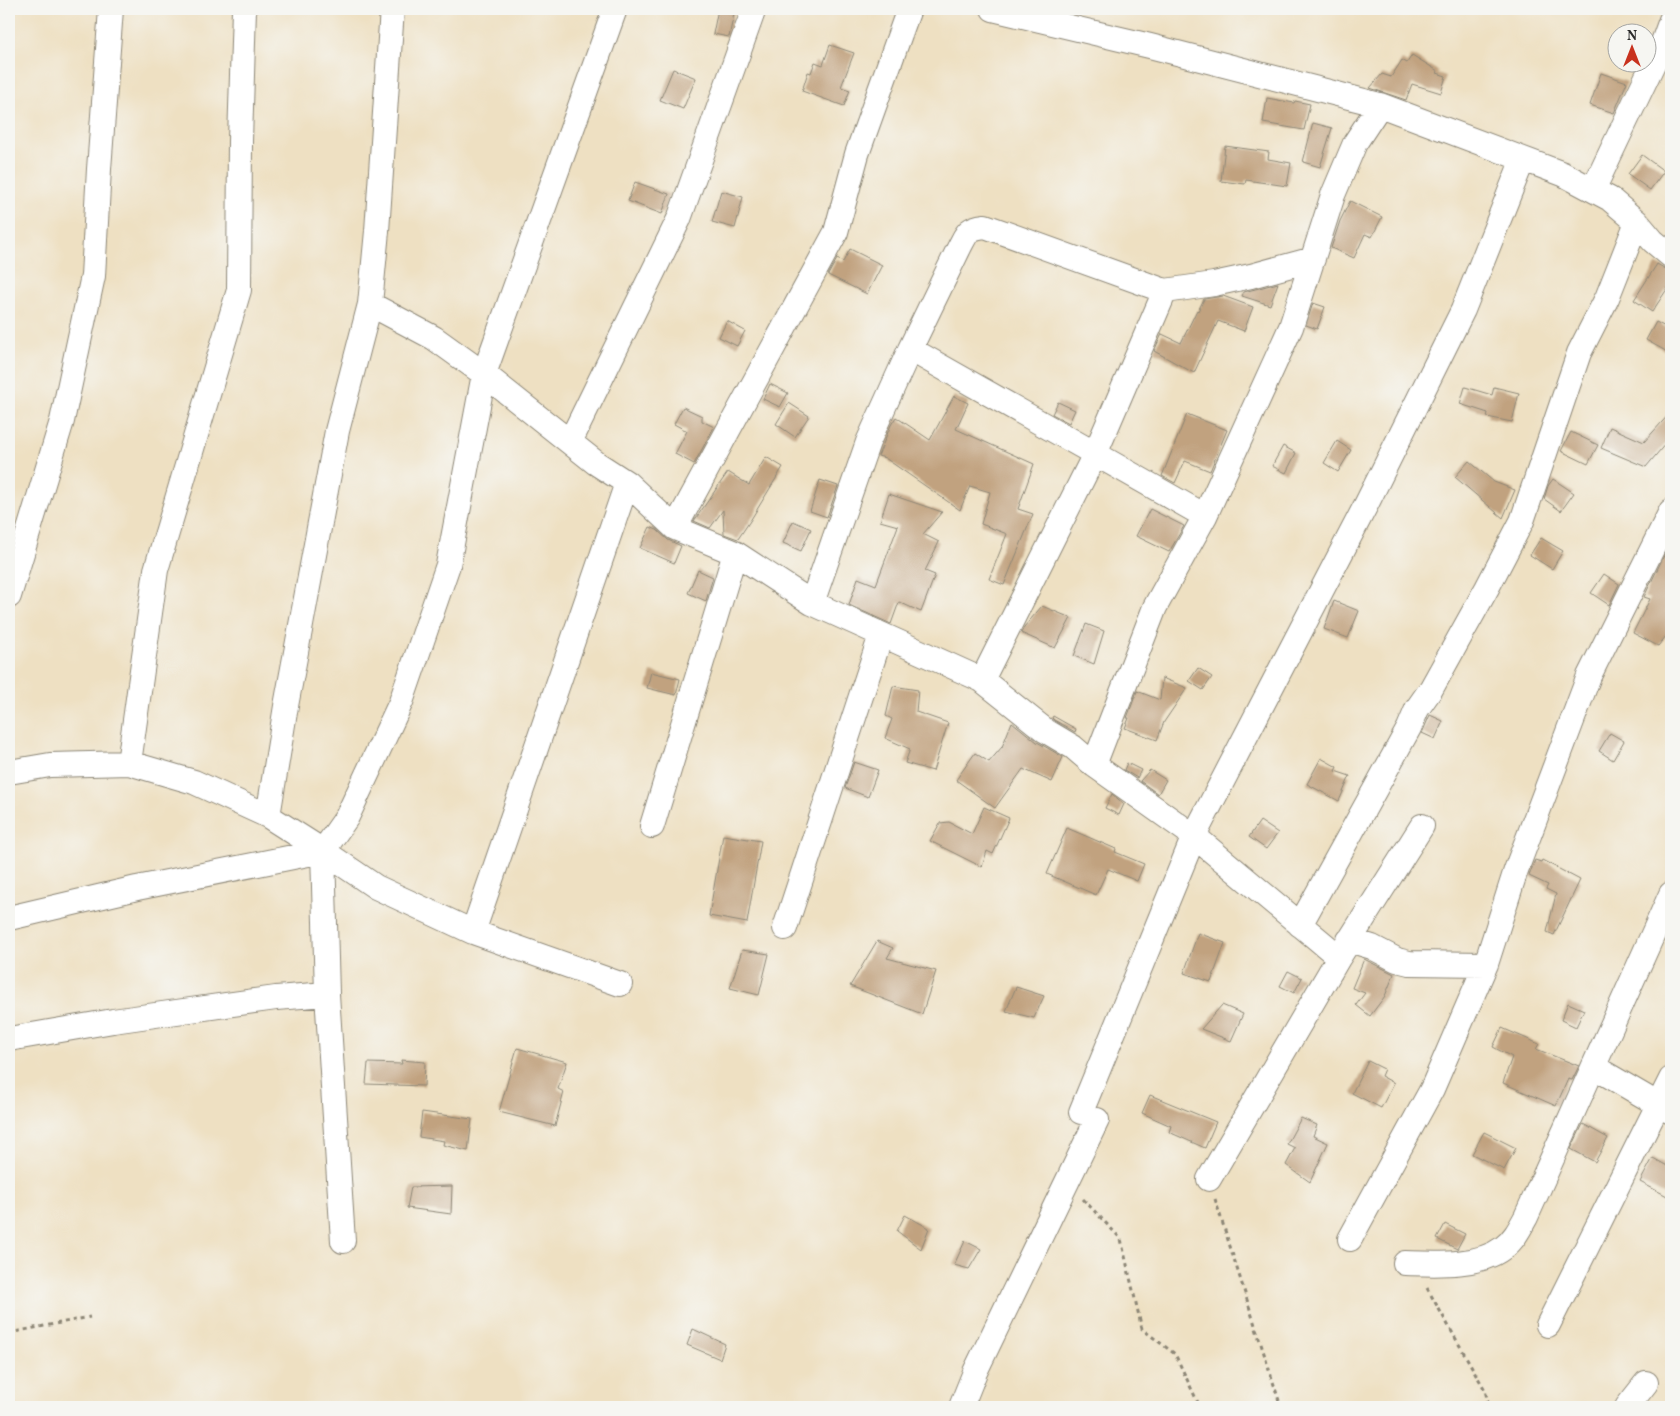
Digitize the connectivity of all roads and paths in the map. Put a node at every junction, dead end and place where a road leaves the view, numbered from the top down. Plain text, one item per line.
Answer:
1 (111, 9) edge
2 (244, 9) edge
3 (392, 9) edge
4 (615, 9) edge
5 (754, 9) edge
6 (909, 9) edge
7 (993, 9) edge
8 (1671, 20) edge
9 (1380, 105) junction
10 (1523, 159) junction
11 (1592, 190) junction
12 (1637, 222) junction
13 (1671, 256) edge
14 (1313, 259) junction
15 (1165, 291) junction
16 (370, 304) junction
17 (910, 349) junction
18 (484, 374) junction
19 (570, 442) junction
20 (1095, 454) junction
21 (627, 483) junction
22 (1671, 511) edge
23 (1205, 516) junction
24 (675, 528) junction
25 (734, 553) junction
26 (9, 596) edge
27 (812, 603) junction
28 (881, 635) junction
29 (982, 680) junction
30 (129, 763) junction
31 (1094, 765) junction
32 (9, 772) edge
33 (268, 816) junction
34 (652, 826) dead end
35 (1422, 826) dead end
36 (1194, 836) junction
37 (323, 850) junction
38 (1671, 896) edge
39 (9, 918) edge
40 (1300, 924) junction
41 (785, 928) dead end
42 (473, 932) junction
43 (1344, 948) junction
44 (1486, 964) junction
45 (620, 984) dead end
46 (327, 994) junction
47 (9, 1039) edge
48 (1594, 1067) junction
49 (1671, 1079) edge
50 (1665, 1109) edge
51 (1208, 1179) joint
52 (1067, 1182) junction
53 (1350, 1239) dead end
54 (343, 1241) dead end
55 (1405, 1263) dead end
56 (1426, 1288) dead end
57 (90, 1317) dead end
58 (1548, 1325) dead end
59 (9, 1333) edge
60 (1646, 1383) dead end
61 (961, 1407) edge
62 (1200, 1407) edge
63 (1281, 1407) edge
64 (1489, 1407) edge
65 (1627, 1407) edge

1 - 26 street
2 - 30 street
3 - 16 street
4 - 18 street
5 - 19 street
6 - 24 street
7 - 9 street
8 - 11 street
9 - 10 street
9 - 14 street
10 - 11 street
10 - 36 street
11 - 12 street
12 - 13 street
12 - 40 street
14 - 15 street
14 - 23 street
15 - 17 street
15 - 20 street
16 - 18 street
16 - 33 street
17 - 20 street
17 - 27 street
18 - 19 street
18 - 37 street
19 - 21 street
20 - 23 street
20 - 29 street
21 - 24 street
21 - 42 street
22 - 44 street
23 - 31 street
24 - 25 street
25 - 27 street
25 - 34 street
27 - 28 street
28 - 29 street
28 - 41 street
29 - 31 street
30 - 32 street
30 - 33 street
31 - 36 street
33 - 37 street
35 - 43 street
36 - 40 street
36 - 52 street
37 - 39 street
37 - 42 street
37 - 46 street
38 - 48 street
40 - 43 street
42 - 45 street
43 - 44 street
43 - 51 street
44 - 53 street
46 - 47 street
46 - 54 street
48 - 50 street
48 - 55 street
49 - 50 street
50 - 58 street
51 - 63 path
52 - 61 street
52 - 62 path
56 - 64 path
57 - 59 path
60 - 65 street

